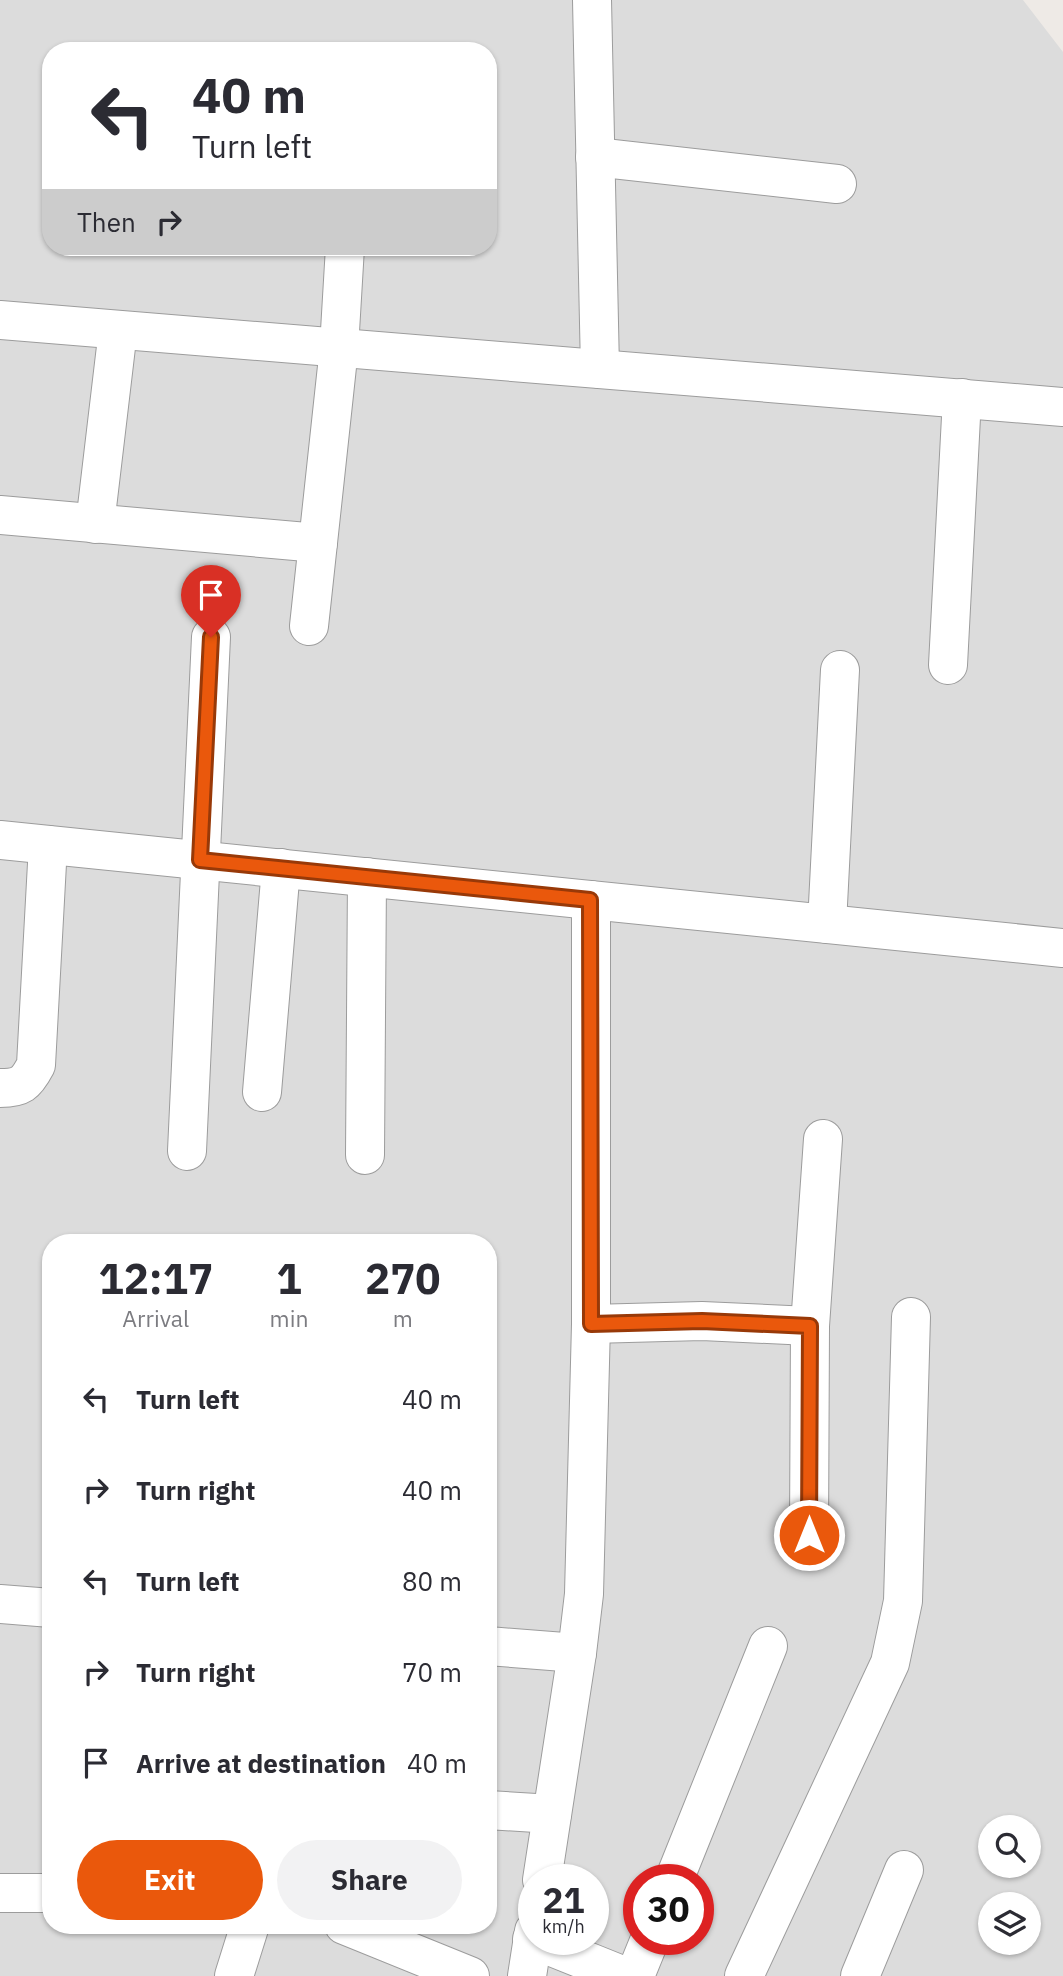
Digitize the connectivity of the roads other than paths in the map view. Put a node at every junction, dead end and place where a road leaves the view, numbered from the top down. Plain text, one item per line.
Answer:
1 (592, 0) edge
2 (595, 157) junction
3 (837, 184) dead end
4 (344, 256) edge
5 (0, 320) edge
6 (118, 330) junction
7 (339, 348) junction
8 (600, 369) junction
9 (962, 398) junction
10 (1063, 407) edge
11 (0, 515) edge
12 (96, 524) junction
13 (318, 543) junction
14 (309, 626) dead end
15 (211, 637) dead end
16 (948, 665) dead end
17 (840, 670) dead end
18 (0, 840) edge
19 (48, 845) junction
20 (200, 860) junction
21 (282, 868) junction
22 (367, 877) junction
23 (590, 900) junction
24 (827, 924) junction
25 (1063, 948) edge
26 (0, 1088) edge
27 (262, 1092) dead end
28 (823, 1139) dead end
29 (187, 1151) dead end
30 (365, 1155) dead end
31 (911, 1317) dead end
32 (591, 1324) junction
33 (810, 1326) junction
34 (809, 1535) dead end
35 (0, 1604) edge
36 (42, 1607) edge
37 (768, 1646) dead end
38 (497, 1647) edge
39 (577, 1653) junction
40 (497, 1811) edge
41 (552, 1814) junction
42 (544, 1864) edge
43 (680, 1864) edge
44 (904, 1870) dead end
45 (0, 1893) edge
46 (42, 1893) edge
47 (247, 1934) edge
48 (366, 1934) edge
49 (552, 1955) edge
50 (644, 1955) edge
51 (234, 1976) edge
52 (470, 1976) edge
53 (624, 1976) edge
54 (635, 1976) edge
55 (744, 1976) edge
56 (860, 1976) edge

1 - 2 street
2 - 3 street
2 - 8 street
4 - 7 street
5 - 6 street
6 - 7 street
6 - 12 street
7 - 8 street
7 - 13 street
8 - 9 street
9 - 10 street
9 - 16 street
11 - 12 street
12 - 13 street
13 - 14 street
15 - 20 street
17 - 24 street
18 - 19 street
19 - 20 street
19 - 26 street
20 - 21 street
20 - 29 street
21 - 22 street
21 - 27 street
22 - 23 street
22 - 30 street
23 - 24 street
23 - 32 street
24 - 25 street
28 - 33 street
31 - 55 street
32 - 33 street
32 - 39 street
33 - 34 street
35 - 36 street
37 - 43 street
38 - 39 street
39 - 41 street
40 - 41 street
41 - 42 street
44 - 56 street
45 - 46 street
47 - 51 street
48 - 52 street
49 - 53 street
50 - 54 street

